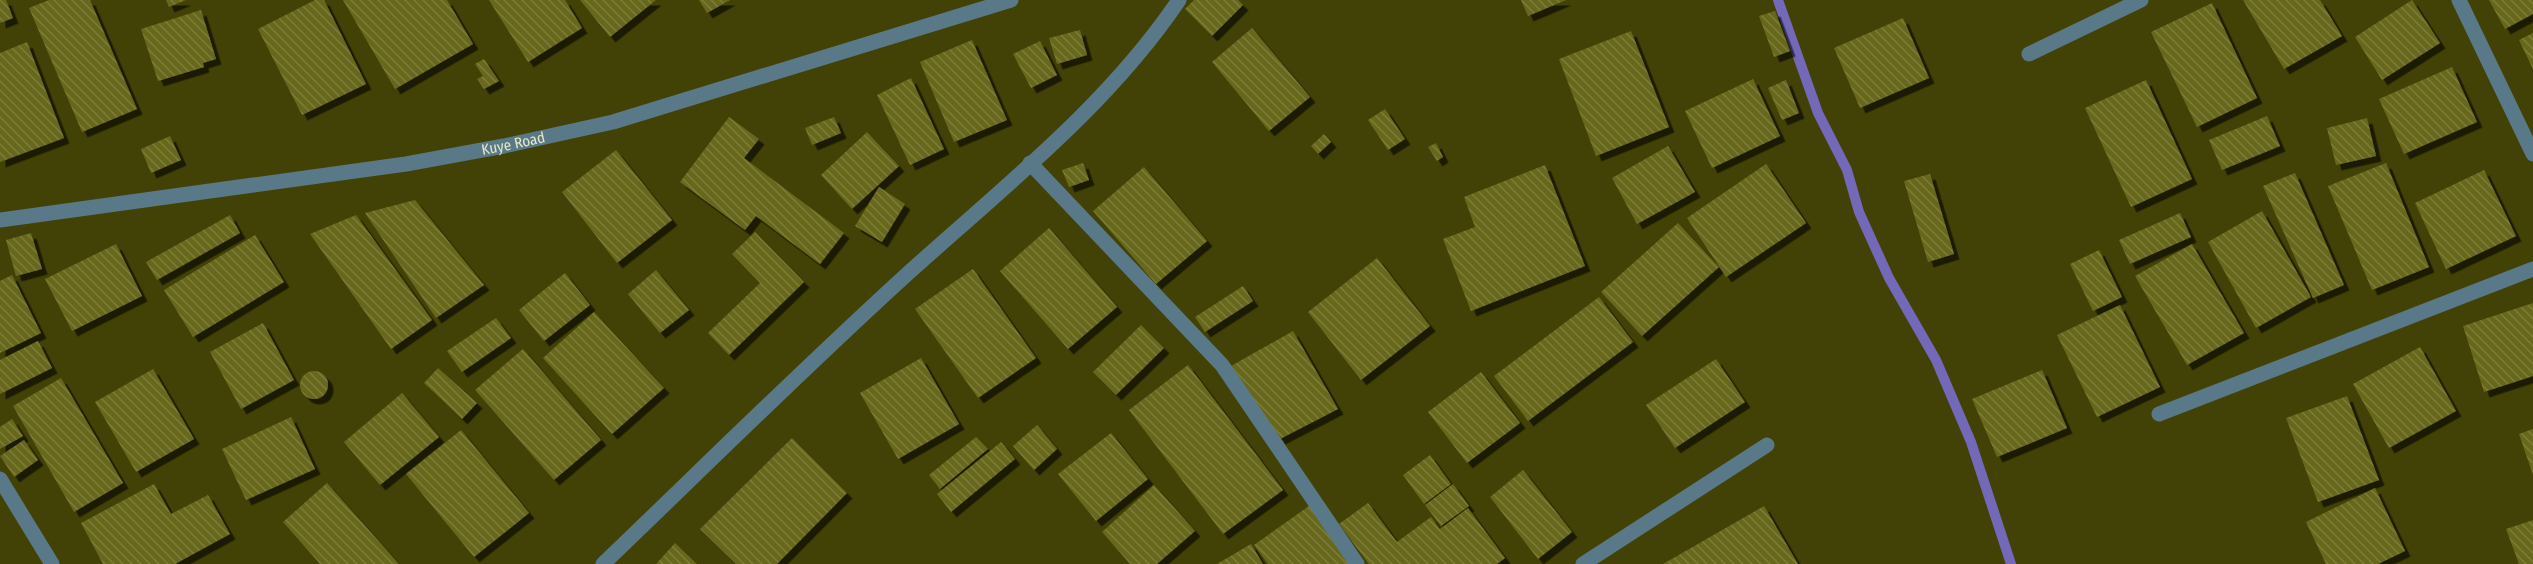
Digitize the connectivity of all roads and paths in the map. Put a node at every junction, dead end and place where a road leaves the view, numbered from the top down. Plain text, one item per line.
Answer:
1 (1011, 0) edge
2 (1179, 0) edge
3 (2141, 0) edge
4 (2459, 0) edge
5 (2029, 54) dead end
6 (2533, 154) edge
7 (1030, 163) junction
8 (0, 220) edge
9 (2533, 269) edge
10 (2159, 414) dead end
11 (1767, 446) dead end
12 (0, 479) edge
13 (52, 564) edge
14 (603, 564) edge
15 (1357, 564) edge
16 (1582, 564) edge

1 - 8 street, Kuye Road
2 - 7 street
3 - 5 street
4 - 6 street
7 - 14 street
7 - 15 street
9 - 10 street
11 - 16 street
12 - 13 street

